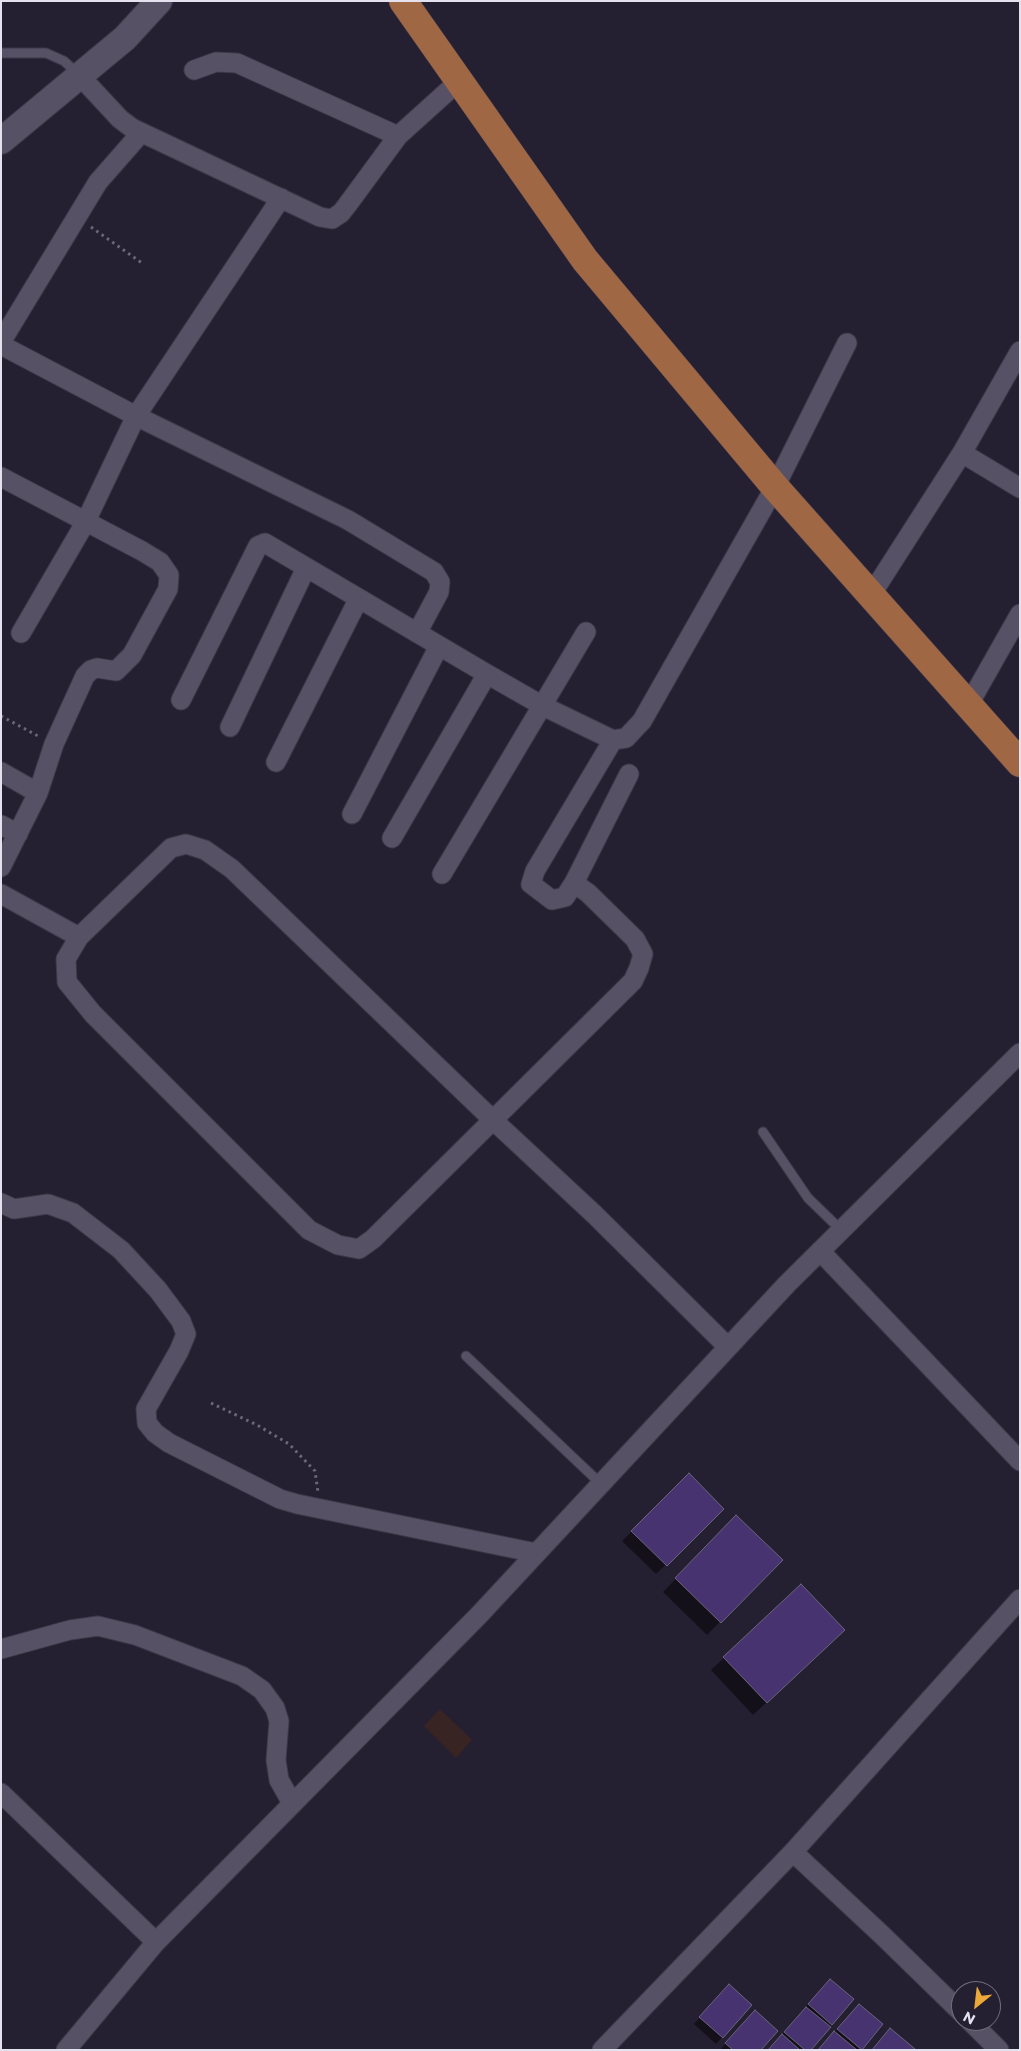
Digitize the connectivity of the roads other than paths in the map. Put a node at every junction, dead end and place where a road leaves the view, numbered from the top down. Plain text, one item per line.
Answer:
1 (159, 1) edge
2 (403, 1) edge
3 (1, 53) edge
4 (194, 70) dead end
5 (80, 76) junction
6 (459, 81) junction
7 (141, 133) junction
8 (398, 136) junction
9 (1, 141) edge
10 (281, 198) junction
11 (847, 343) dead end
12 (1, 344) edge
13 (1020, 351) edge
14 (1014, 376) edge
15 (136, 416) junction
16 (962, 453) junction
17 (1, 477) edge
18 (775, 487) junction
19 (1020, 488) edge
20 (85, 522) junction
21 (306, 568) junction
22 (871, 595) junction
23 (358, 600) junction
24 (1020, 614) edge
25 (586, 632) dead end
26 (21, 633) dead end
27 (416, 633) junction
28 (439, 646) junction
29 (487, 674) junction
30 (182, 700) dead end
31 (969, 704) junction
32 (543, 706) junction
33 (230, 727) dead end
34 (613, 740) junction
35 (276, 762) dead end
36 (1020, 763) edge
37 (1, 772) edge
38 (629, 774) dead end
39 (38, 793) junction
40 (352, 814) dead end
41 (1, 825) edge
42 (18, 834) junction
43 (392, 838) dead end
44 (2, 862) edge
45 (442, 874) dead end
46 (574, 883) junction
47 (1, 894) edge
48 (79, 937) junction
49 (1020, 1053) edge
50 (493, 1120) junction
51 (764, 1132) dead end
52 (1, 1203) edge
53 (841, 1230) junction
54 (820, 1251) junction
55 (728, 1347) junction
56 (466, 1356) dead end
57 (1020, 1461) edge
58 (600, 1483) junction
59 (536, 1553) junction
60 (1020, 1599) edge
61 (1, 1649) edge
62 (1, 1793) edge
63 (292, 1803) junction
64 (793, 1852) junction
65 (156, 1942) junction
66 (951, 2002) edge
67 (980, 2031) edge
68 (66, 2050) edge
69 (602, 2050) edge
70 (998, 2050) edge

1 - 5 street
2 - 6 main road
3 - 5 lane
4 - 8 street
5 - 7 street
5 - 9 street
6 - 8 street
6 - 18 main road
7 - 10 street
7 - 12 street
8 - 10 street
10 - 15 street
11 - 18 street
12 - 15 street
13 - 14 street
14 - 16 street
15 - 20 street
15 - 27 street
16 - 19 street
16 - 22 street
17 - 20 street
18 - 22 main road
18 - 34 street
20 - 26 street
20 - 39 street
21 - 23 street
21 - 30 street
21 - 33 street
22 - 31 main road
23 - 27 street
23 - 35 street
24 - 31 street
25 - 32 street
27 - 28 street
28 - 29 street
28 - 40 street
29 - 32 street
29 - 43 street
31 - 36 main road
32 - 34 street
32 - 45 street
34 - 46 street
37 - 39 street
38 - 46 street
39 - 42 street
41 - 42 street
42 - 44 street
46 - 50 street
47 - 48 street
48 - 50 street
48 - 50 street
49 - 53 street
50 - 55 street
51 - 53 lane
52 - 59 street
53 - 54 street
54 - 55 street
54 - 57 street
55 - 58 street
56 - 58 lane
58 - 59 street
59 - 63 street
60 - 64 street
61 - 63 street
62 - 65 street
63 - 65 street
64 - 66 street
64 - 69 street
65 - 68 street
67 - 70 street

